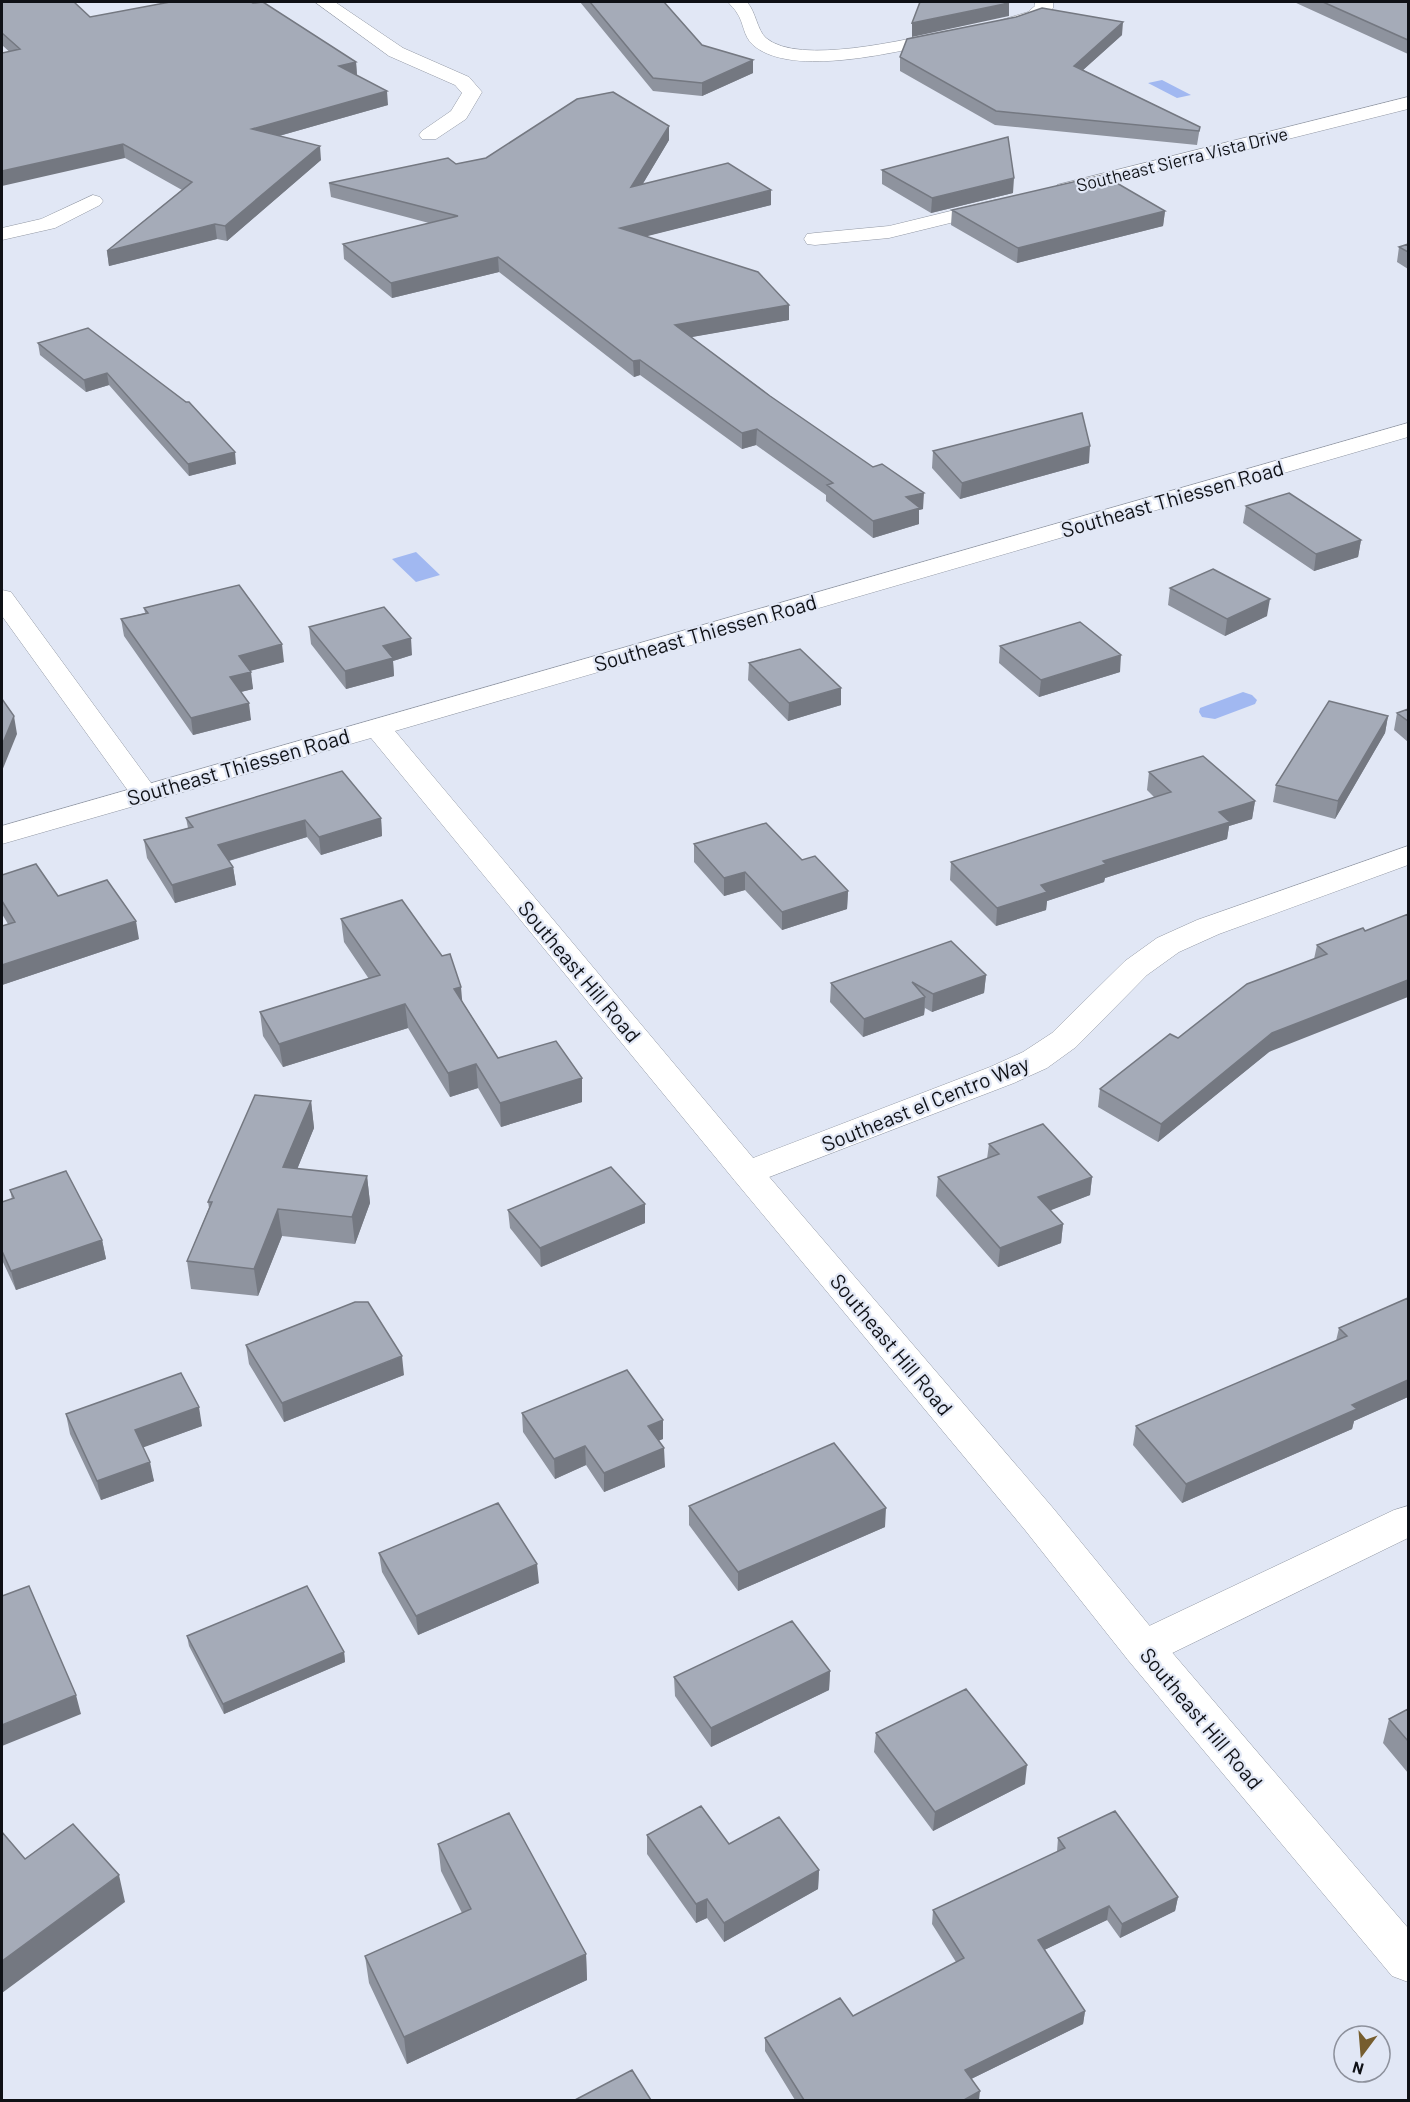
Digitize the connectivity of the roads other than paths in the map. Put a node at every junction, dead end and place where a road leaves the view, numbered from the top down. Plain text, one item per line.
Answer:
1 (324, 2) edge
2 (737, 2) edge
3 (1044, 2) edge
4 (982, 29) edge
5 (960, 33) edge
6 (1408, 103) edge
7 (429, 135) dead end
8 (1051, 192) edge
9 (93, 201) dead end
10 (1016, 201) edge
11 (2, 234) edge
12 (814, 239) dead end
13 (1408, 430) edge
14 (2, 598) edge
15 (376, 726) junction
16 (144, 793) junction
17 (2, 835) edge
18 (1408, 855) edge
19 (747, 1173) junction
20 (1408, 1521) edge
21 (1143, 1648) junction
22 (1408, 1961) edge

1 - 7 street
2 - 5 street
3 - 4 street
6 - 8 street, Southeast Sierra Vista Drive
9 - 11 street
10 - 12 street
13 - 15 street, Southeast Thiessen Road
14 - 16 street
15 - 16 street, Southeast Thiessen Road
15 - 19 street, Southeast Hill Road
16 - 17 street, Southeast Thiessen Road
18 - 19 street, Southeast el Centro Way
19 - 21 street, Southeast Hill Road
20 - 21 street
21 - 22 street, Southeast Hill Road

